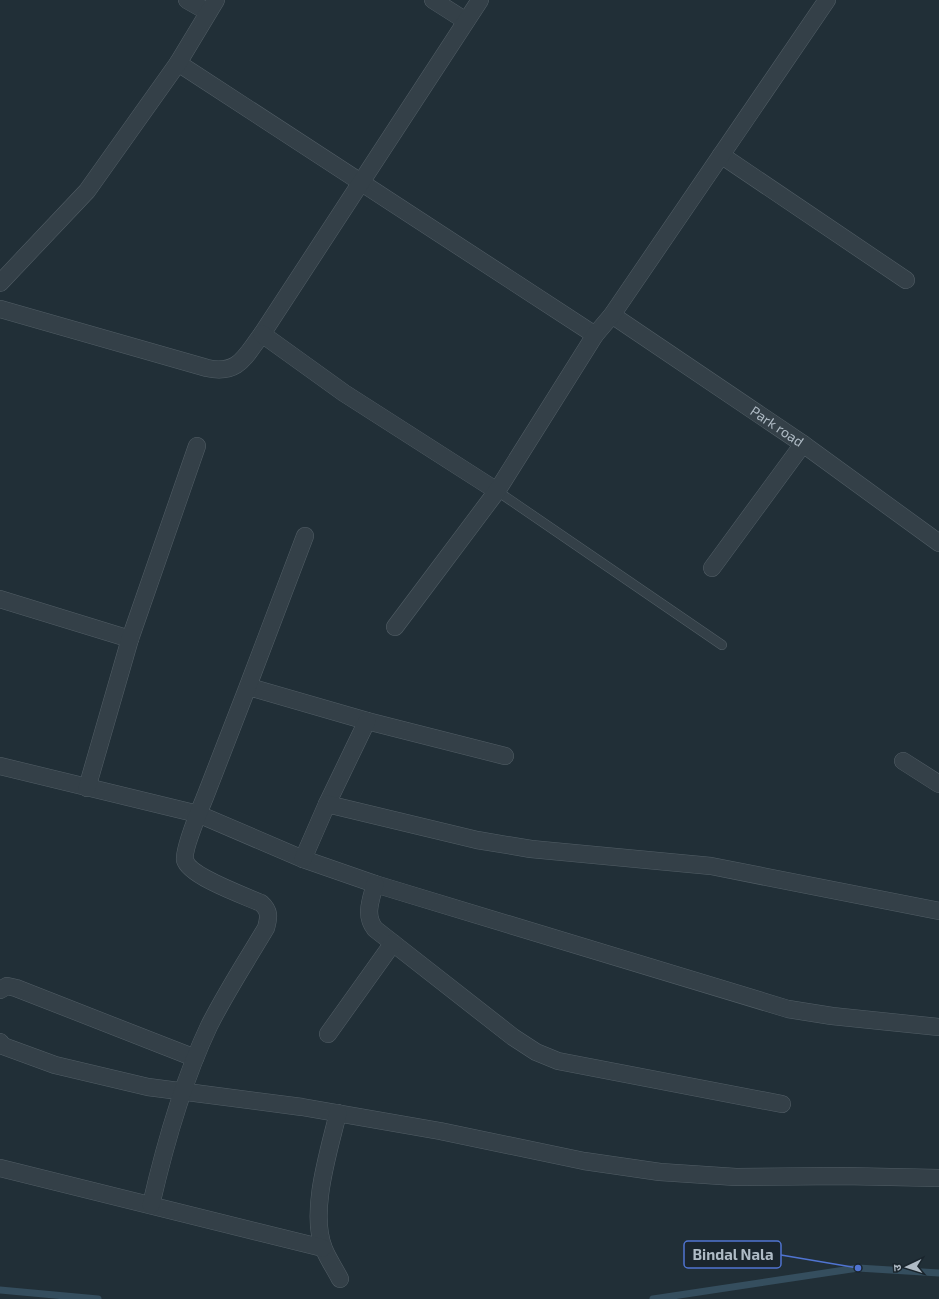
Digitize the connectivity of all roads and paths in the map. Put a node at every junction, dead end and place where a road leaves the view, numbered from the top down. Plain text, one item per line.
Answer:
1 (187, 0) edge
2 (433, 0) edge
3 (480, 0) edge
4 (827, 0) edge
5 (212, 6) edge
6 (466, 21) junction
7 (178, 63) junction
8 (721, 155) junction
9 (362, 183) junction
10 (906, 280) dead end
11 (0, 283) edge
12 (0, 309) edge
13 (612, 315) junction
14 (262, 334) junction
15 (595, 335) junction
16 (803, 444) junction
17 (197, 446) dead end
18 (497, 491) junction
19 (305, 536) dead end
20 (939, 543) edge
21 (712, 568) dead end
22 (0, 599) edge
23 (394, 627) dead end
24 (130, 639) junction
25 (722, 645) dead end
26 (249, 687) junction
27 (367, 721) junction
28 (505, 756) dead end
29 (903, 761) dead end
30 (0, 766) edge
31 (939, 784) edge
32 (87, 788) junction
33 (326, 804) junction
34 (198, 814) junction
35 (303, 859) junction
36 (375, 884) junction
37 (939, 911) edge
38 (393, 943) junction
39 (0, 990) edge
40 (939, 1026) edge
41 (328, 1034) dead end
42 (1, 1048) edge
43 (194, 1058) junction
44 (182, 1091) junction
45 (782, 1104) dead end
46 (338, 1113) junction
47 (0, 1168) edge
48 (939, 1178) edge
49 (151, 1205) junction
50 (323, 1248) junction
51 (340, 1279) dead end

1 - 5 street
2 - 6 street
3 - 6 street
4 - 8 street
5 - 7 street
6 - 9 street
7 - 9 street
7 - 11 street
8 - 10 street
8 - 13 street
9 - 14 street
9 - 15 street
12 - 14 street
13 - 15 street
13 - 16 street, Park road
14 - 18 street
15 - 18 street
16 - 20 street, Park road
16 - 21 street
17 - 24 street
18 - 23 street
18 - 25 lane
19 - 26 street
22 - 24 street
24 - 32 street
26 - 27 street
26 - 34 street
27 - 28 street
27 - 33 street
29 - 31 street
30 - 32 street
32 - 34 street
33 - 35 street
33 - 37 street
34 - 35 street
34 - 43 street
35 - 36 street
36 - 38 street
36 - 40 street
38 - 41 street
38 - 45 street
39 - 43 street
42 - 44 street
43 - 44 street
44 - 46 street
44 - 49 street
46 - 48 street
46 - 50 street
47 - 49 street
49 - 50 street
50 - 51 street

